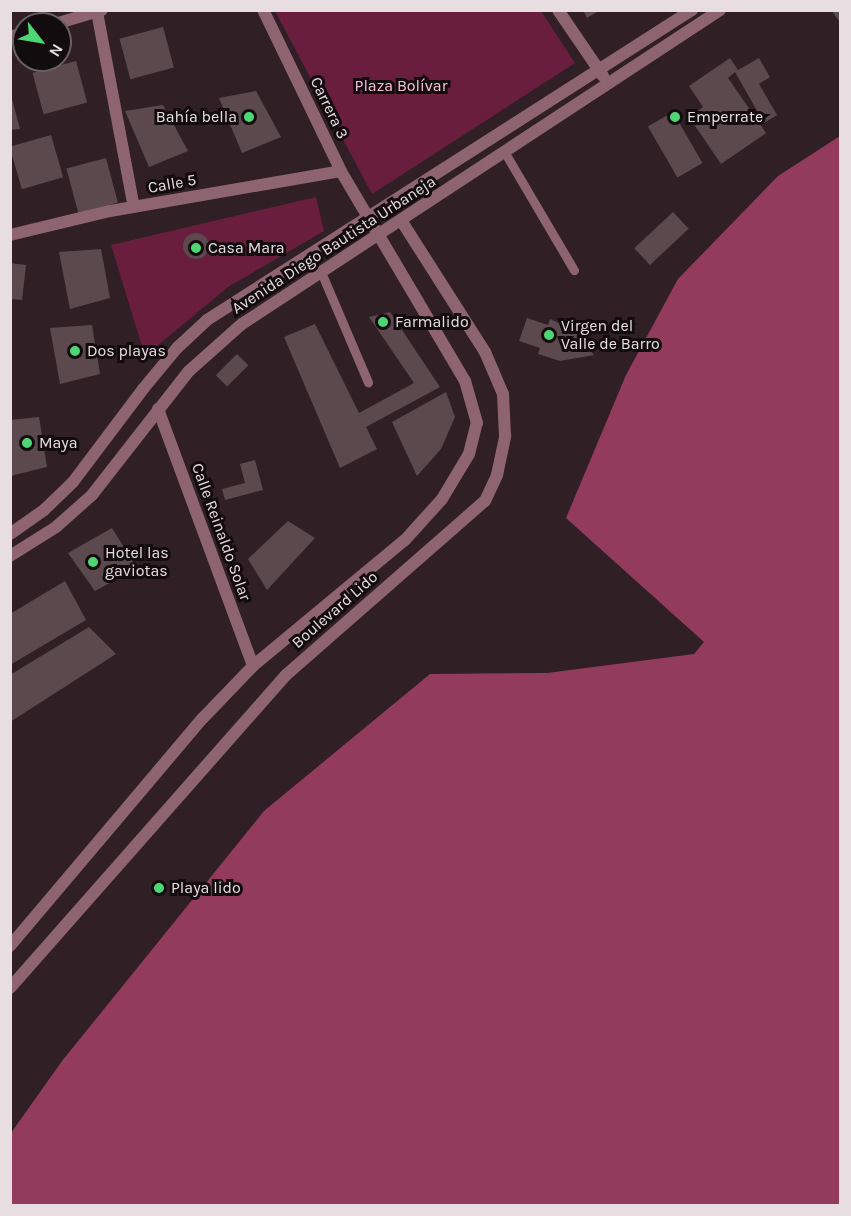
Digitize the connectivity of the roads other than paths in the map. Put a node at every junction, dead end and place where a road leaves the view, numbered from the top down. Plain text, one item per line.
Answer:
1 (263, 10) edge
2 (558, 10) edge
3 (692, 10) edge
4 (720, 10) edge
5 (99, 11) edge
6 (72, 19) edge
7 (599, 71) junction
8 (609, 84) junction
9 (505, 153) junction
10 (341, 171) junction
11 (134, 207) junction
12 (368, 219) junction
13 (401, 220) junction
14 (10, 235) edge
15 (379, 235) junction
16 (574, 270) dead end
17 (321, 272) junction
18 (368, 382) dead end
19 (158, 409) junction
20 (10, 534) edge
21 (10, 556) edge
22 (253, 666) junction
23 (10, 946) edge
24 (10, 988) edge

1 - 10 street, Carrera 3
2 - 7 street
3 - 7 street, Avenida Diego Bautista Urbaneja
4 - 8 street, Avenida Diego Bautista Urbaneja
5 - 6 street
5 - 11 street
7 - 8 street
7 - 12 street, Avenida Diego Bautista Urbaneja
8 - 9 street, Avenida Diego Bautista Urbaneja
9 - 13 street, Avenida Diego Bautista Urbaneja
9 - 16 lane
10 - 11 street, Calle 5
10 - 12 street, Carrera 3
11 - 14 street, Calle 5
12 - 15 street, Boulevard Lido
12 - 20 street, Avenida Diego Bautista Urbaneja
13 - 15 street, Avenida Diego Bautista Urbaneja
13 - 24 street, Boulevard Lido
15 - 17 street, Avenida Diego Bautista Urbaneja
15 - 22 street, Boulevard Lido
17 - 18 lane
17 - 19 street, Avenida Diego Bautista Urbaneja
19 - 21 street, Avenida Diego Bautista Urbaneja
19 - 22 street, Calle Reinaldo Solar
22 - 23 street, Boulevard Lido

